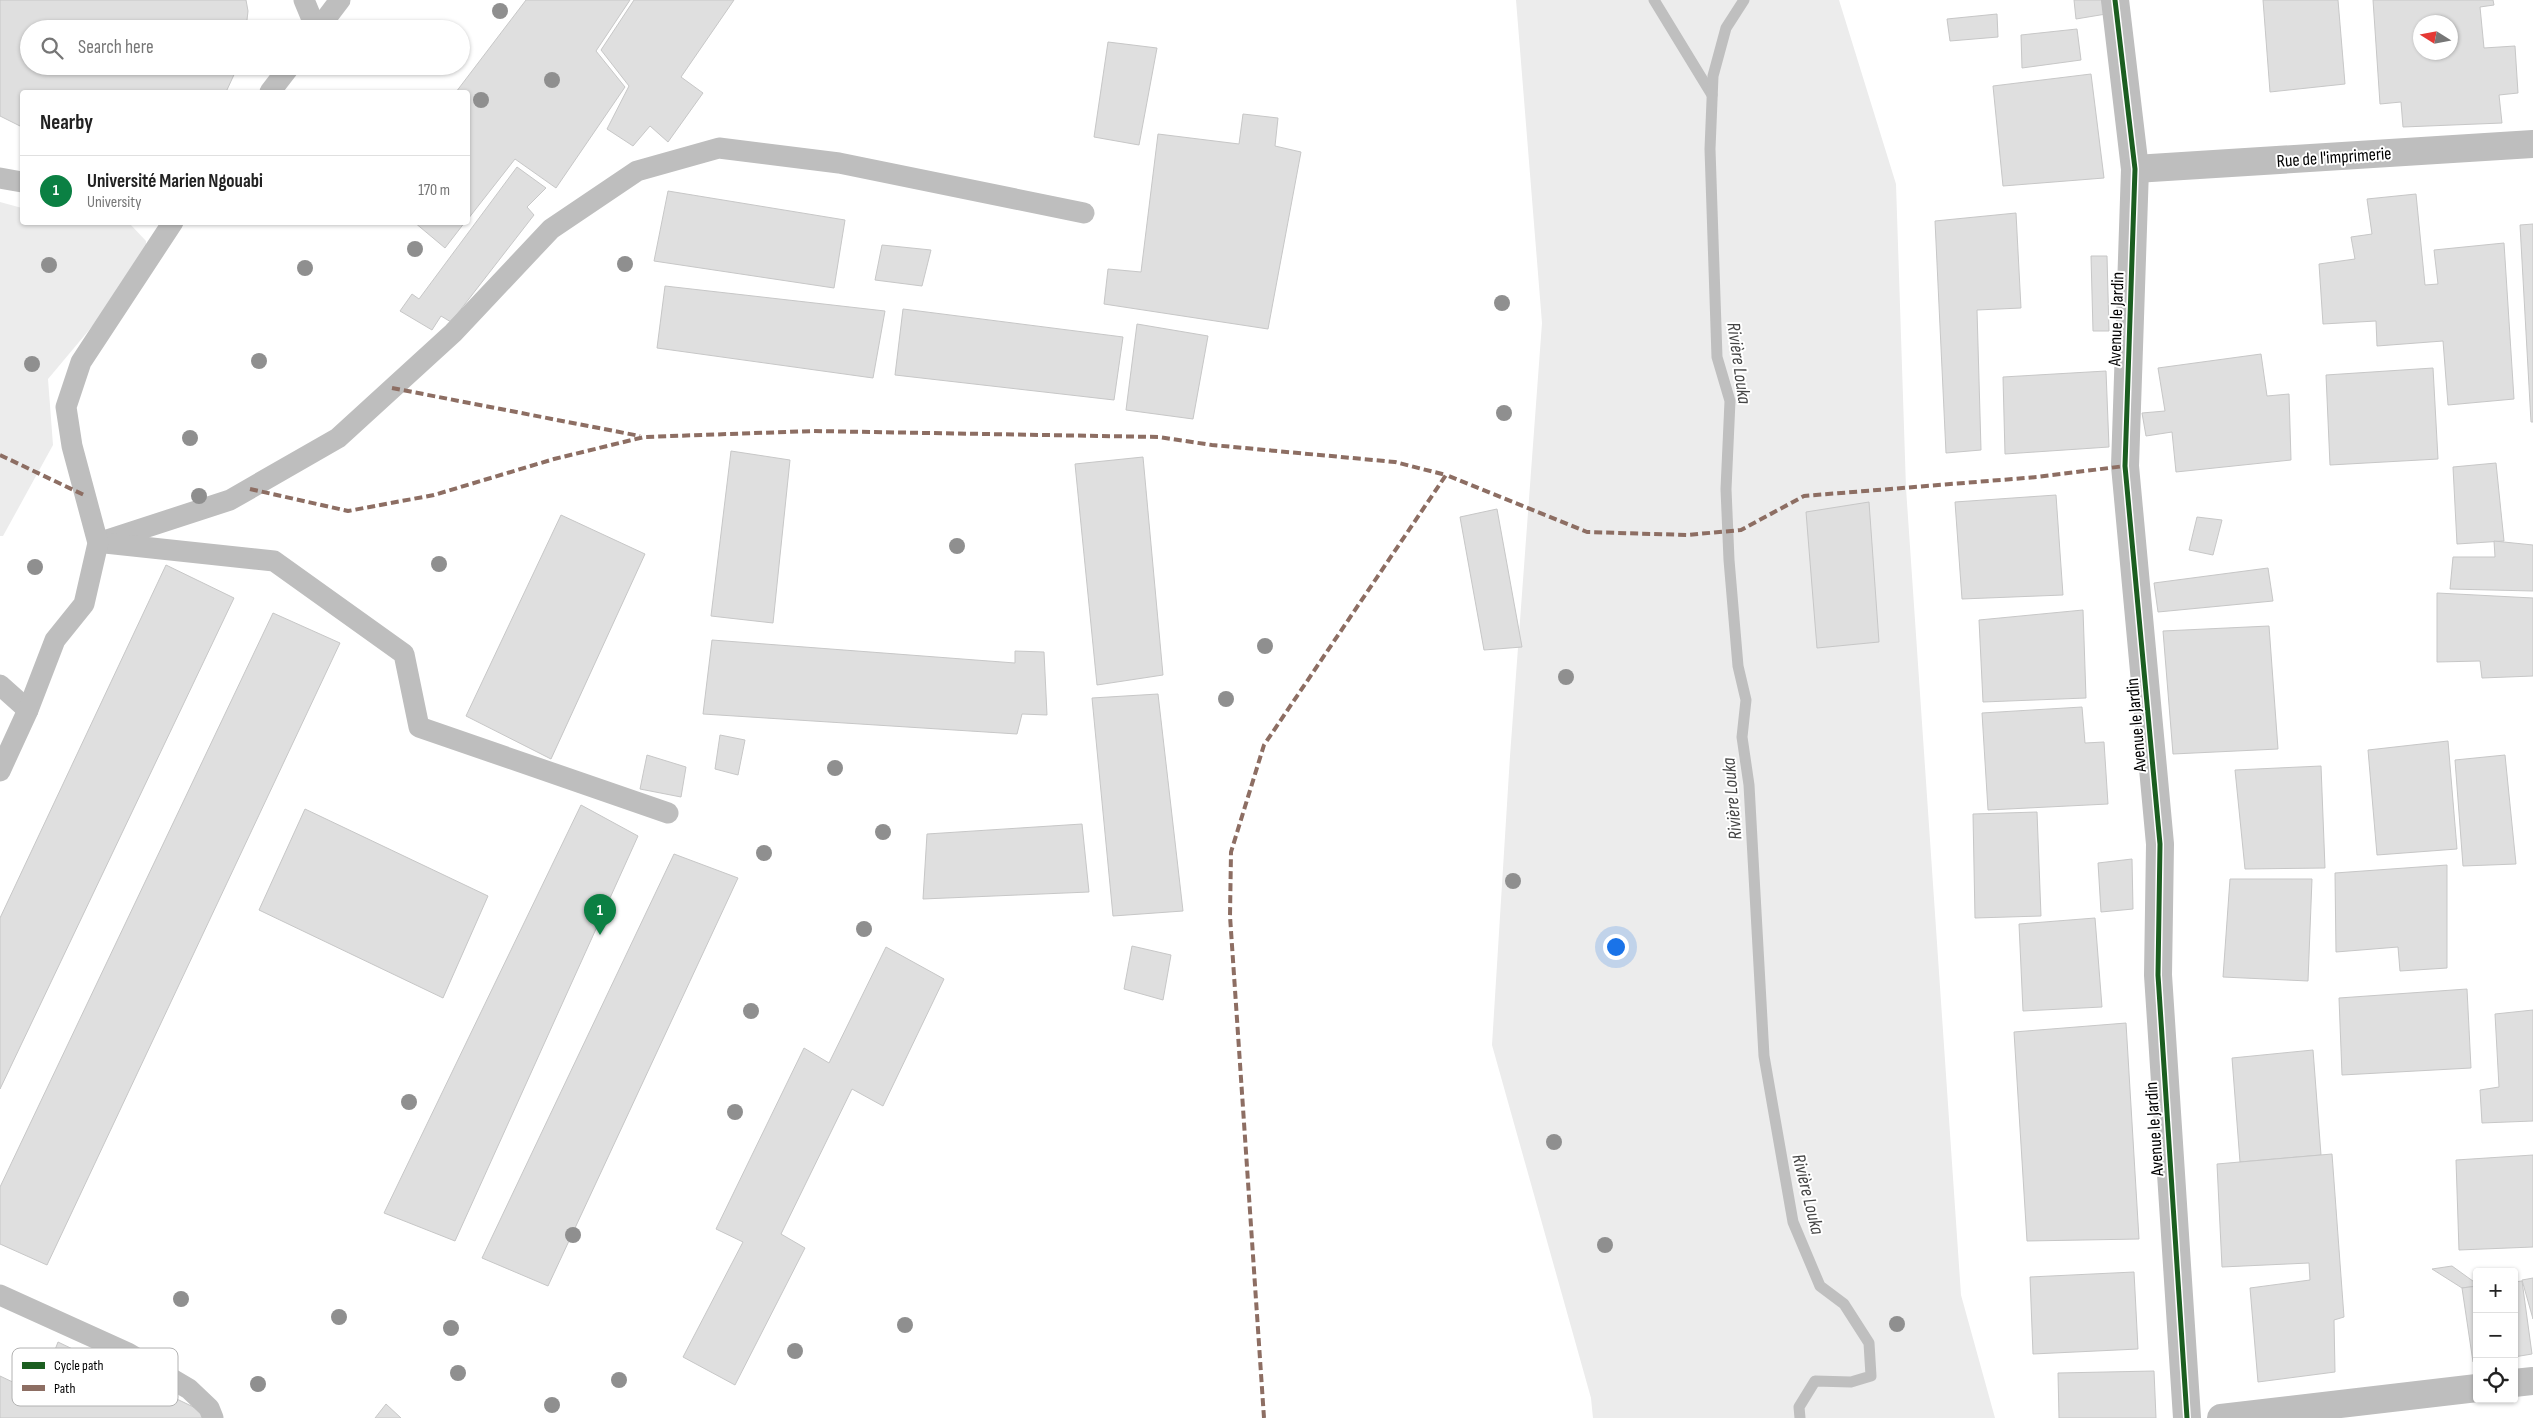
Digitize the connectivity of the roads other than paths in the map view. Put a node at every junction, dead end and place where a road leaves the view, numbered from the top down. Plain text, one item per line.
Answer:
1 (304, 0) edge
2 (340, 0) edge
3 (2115, 0) edge
4 (313, 20) edge
5 (324, 20) edge
6 (283, 75) edge
7 (272, 90) edge
8 (2533, 144) edge
9 (2135, 169) junction
10 (0, 178) edge
11 (20, 182) edge
12 (1084, 212) dead end
13 (171, 225) edge
14 (98, 543) junction
15 (0, 685) edge
16 (28, 710) junction
17 (0, 771) edge
18 (668, 813) dead end
19 (0, 1295) edge
20 (117, 1348) edge
21 (2533, 1381) edge
22 (178, 1382) edge
23 (2518, 1383) edge
24 (2473, 1388) edge
25 (212, 1418) edge
26 (2188, 1418) edge
27 (2221, 1418) edge

1 - 4 lane
2 - 5 lane
3 - 9 street, Avenue le Jardin
6 - 7 lane
8 - 9 street, Rue de l'imprimerie
9 - 26 street, Avenue le Jardin
10 - 11 lane
12 - 14 lane
13 - 14 lane
14 - 16 lane
14 - 18 lane
15 - 16 lane
16 - 17 lane
19 - 20 lane
21 - 23 street
22 - 25 lane
24 - 27 street

